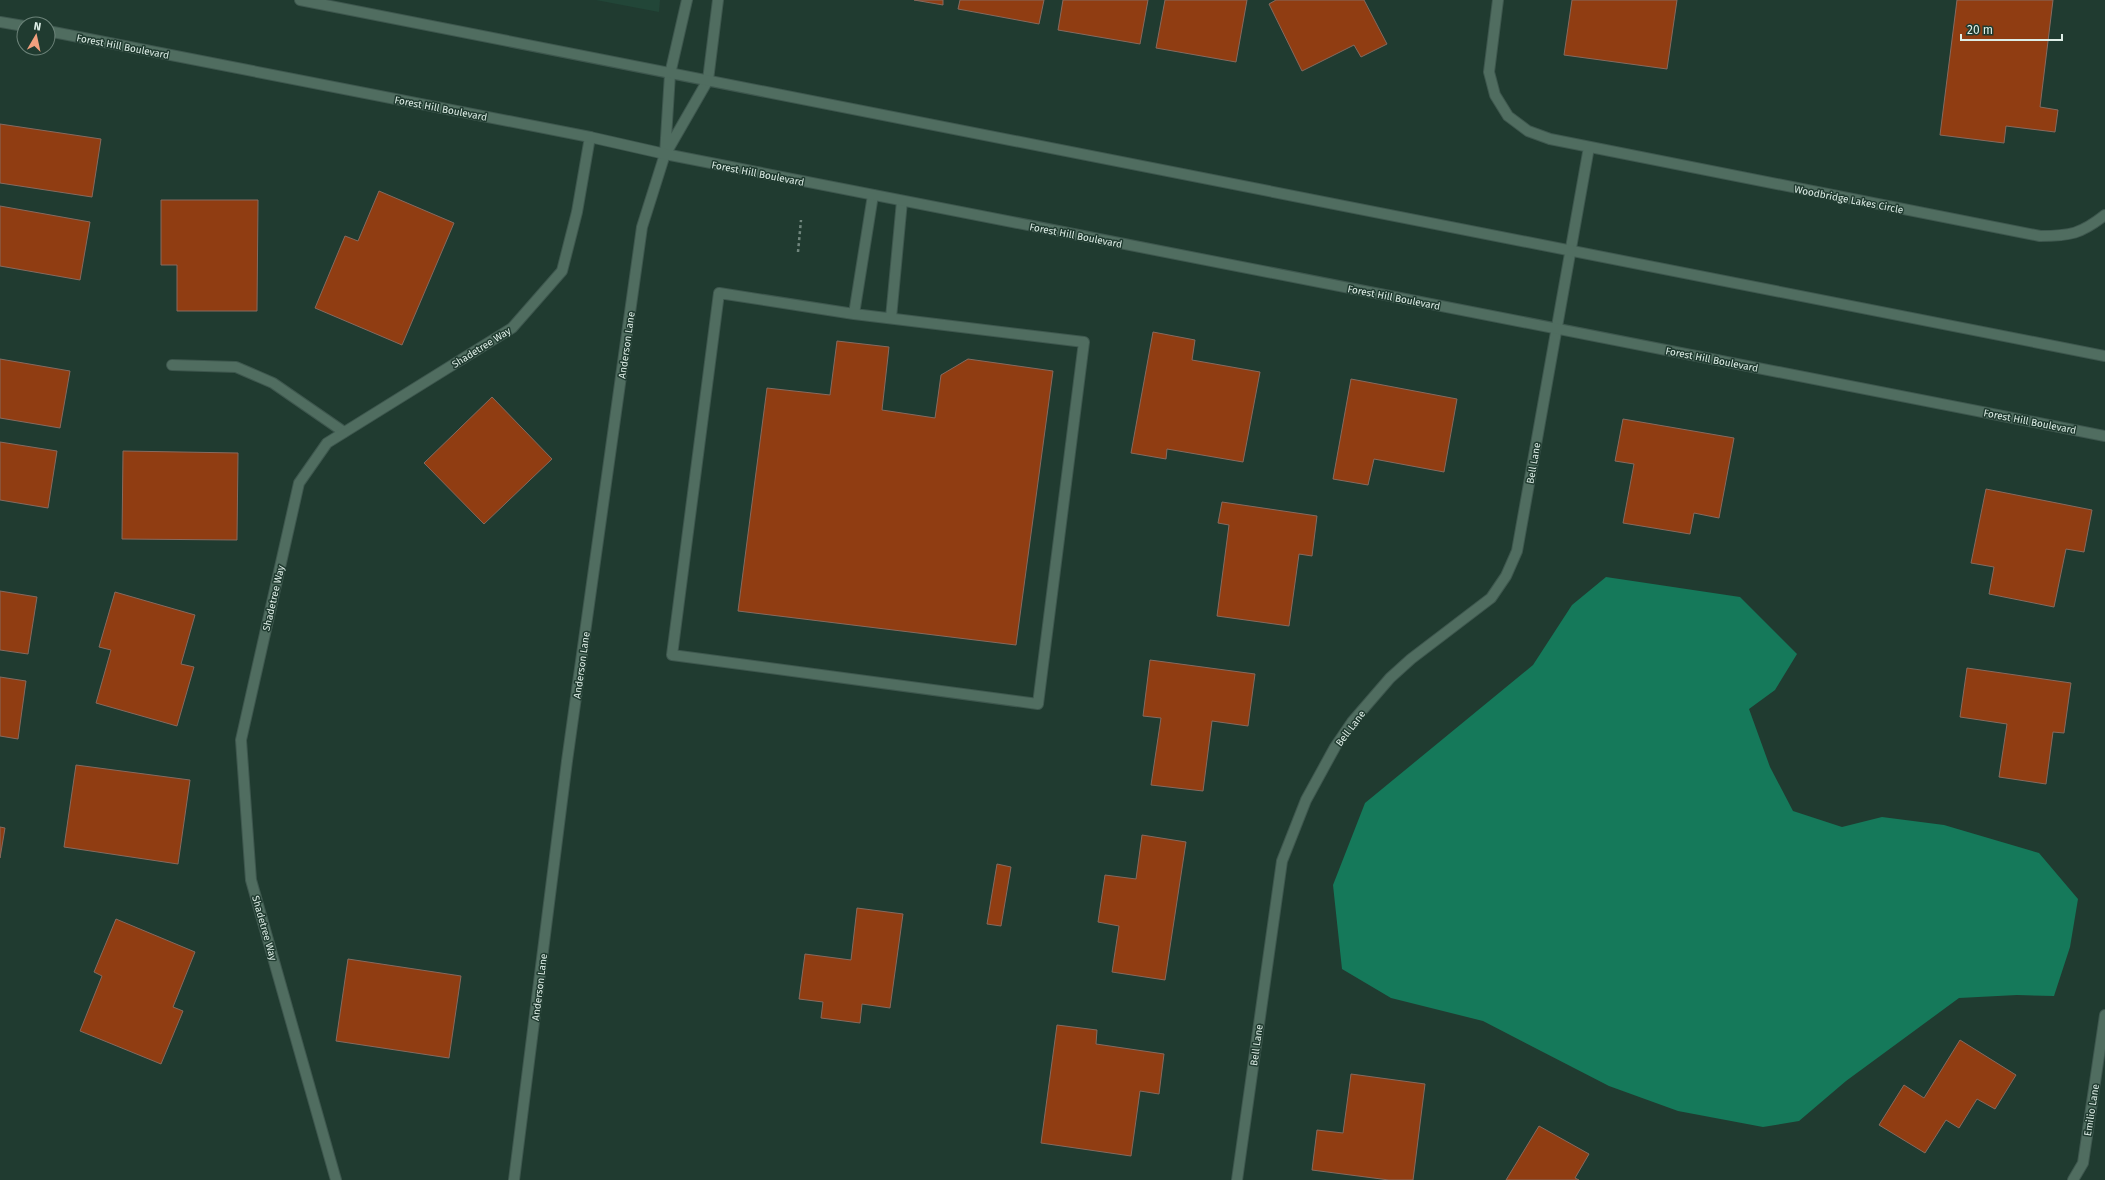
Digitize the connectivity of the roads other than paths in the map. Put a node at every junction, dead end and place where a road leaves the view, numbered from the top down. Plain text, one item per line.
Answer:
1 (300, 0) edge
2 (687, 0) edge
3 (718, 0) edge
4 (1498, 0) edge
5 (0, 22) edge
6 (16, 25) edge
7 (56, 33) edge
8 (670, 74) junction
9 (708, 80) junction
10 (590, 137) junction
11 (1589, 147) junction
12 (665, 154) junction
13 (873, 195) junction
14 (902, 201) junction
15 (2105, 215) edge
16 (1570, 251) junction
17 (854, 314) junction
18 (892, 318) junction
19 (1557, 329) junction
20 (2105, 356) edge
21 (172, 365) dead end
22 (344, 432) junction
23 (2105, 436) edge
24 (2105, 1015) edge
25 (336, 1180) edge
26 (514, 1180) edge
27 (1237, 1180) edge
28 (2073, 1180) edge

1 - 8 street
2 - 8 street
3 - 9 street
4 - 11 street, Woodbridge Lakes Circle
5 - 6 street
7 - 10 street, Forest Hill Boulevard
8 - 9 street
8 - 12 street
9 - 12 street
9 - 16 street
10 - 12 street, Forest Hill Boulevard
10 - 22 street, Shadetree Way
11 - 15 street, Woodbridge Lakes Circle
11 - 16 street
12 - 13 street, Forest Hill Boulevard
12 - 26 street, Anderson Lane
13 - 14 street, Forest Hill Boulevard
13 - 17 street
14 - 18 street
14 - 19 street, Forest Hill Boulevard
16 - 19 street
16 - 20 street
17 - 18 street
17 - 18 street
19 - 23 street, Forest Hill Boulevard
19 - 27 street, Bell Lane
21 - 22 street
22 - 25 street, Shadetree Way
24 - 28 street, Emilio Lane

